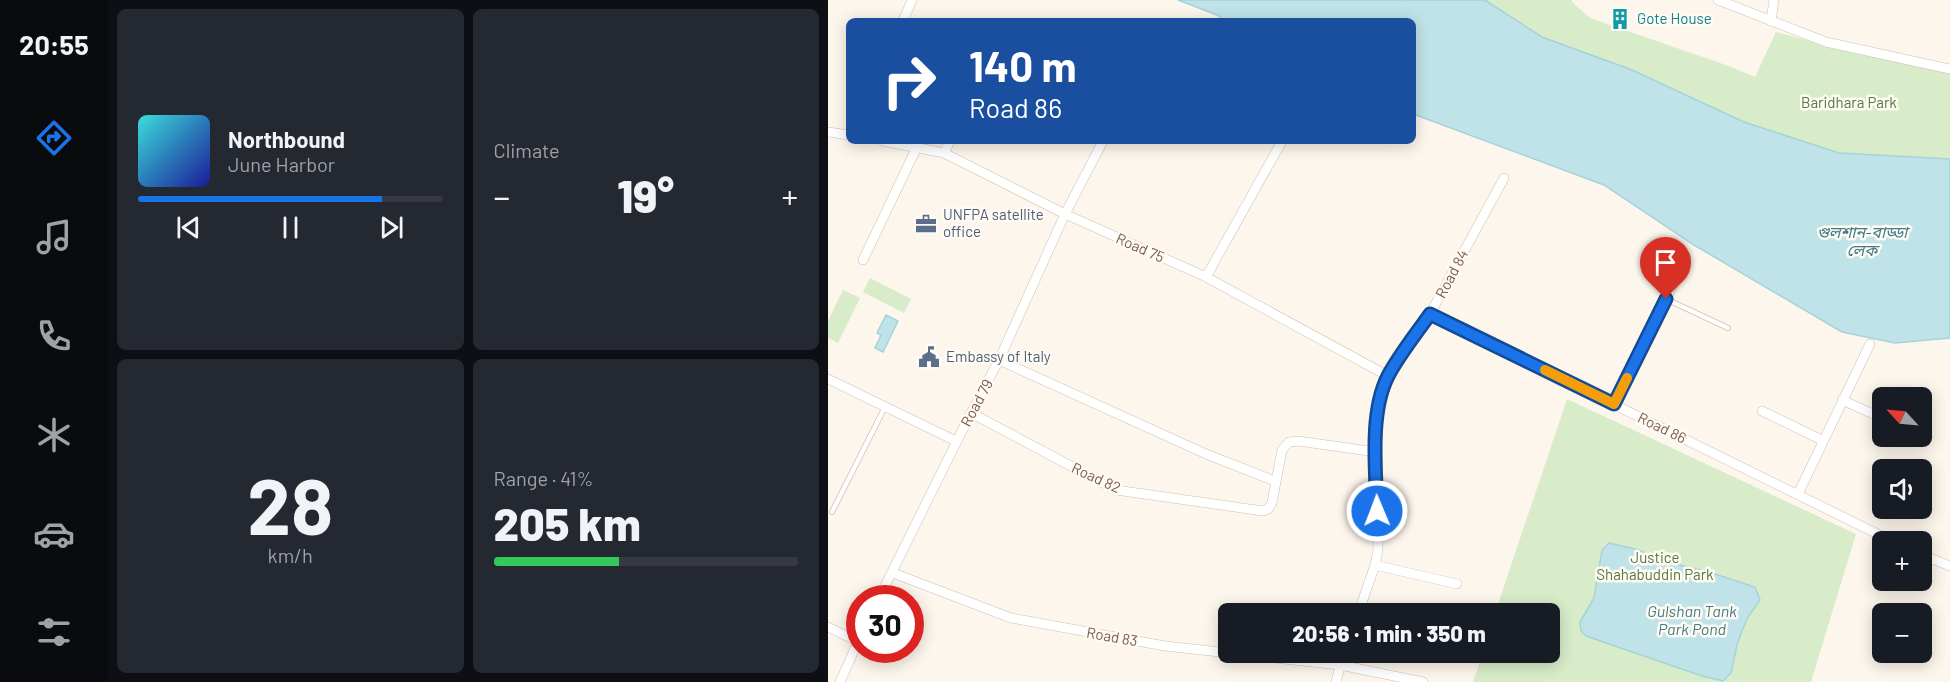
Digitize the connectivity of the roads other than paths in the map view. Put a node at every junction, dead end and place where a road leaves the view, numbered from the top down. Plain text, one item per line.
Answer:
1 (912, 0) edge
2 (1718, 0) edge
3 (1773, 0) edge
4 (904, 18) edge
5 (1771, 21) junction
6 (1950, 69) edge
7 (828, 132) edge
8 (846, 135) edge
9 (900, 144) edge
10 (948, 144) edge
11 (1101, 144) edge
12 (1280, 144) edge
13 (917, 147) junction
14 (944, 153) junction
15 (1504, 177) dead end
16 (1065, 214) junction
17 (1686, 258) dead end
18 (863, 260) dead end
19 (1206, 277) junction
20 (1666, 299) junction
21 (1430, 314) junction
22 (1728, 328) dead end
23 (1870, 344) dead end
24 (999, 360) junction
25 (1388, 376) junction
26 (828, 379) edge
27 (1842, 400) junction
28 (1614, 404) junction
29 (885, 407) junction
30 (1762, 411) dead end
31 (971, 412) junction
32 (1872, 414) edge
33 (1822, 440) junction
34 (957, 441) junction
35 (1376, 452) junction
36 (1275, 482) junction
37 (1798, 494) junction
38 (832, 512) dead end
39 (1872, 531) edge
40 (1932, 559) edge
41 (1375, 565) junction
42 (1950, 566) edge
43 (892, 573) junction
44 (1457, 584) dead end
45 (886, 585) edge
46 (1362, 603) edge
47 (828, 627) edge
48 (846, 634) edge
49 (848, 663) edge
50 (1340, 665) junction
51 (840, 682) edge
52 (1336, 682) edge
53 (1423, 682) edge

1 - 4 street
2 - 5 street
3 - 5 street
5 - 6 street
7 - 8 street
9 - 13 street, Road 75
10 - 14 street
11 - 16 street, Road 79
12 - 19 street
13 - 14 street, Road 75
13 - 18 street
14 - 16 street, Road 75
15 - 21 street, Road 84
16 - 19 street, Road 75
16 - 24 street, Road 79
17 - 20 street
19 - 25 street, Road 75
20 - 22 lane
20 - 28 street
21 - 25 street, Road 84
21 - 28 street, Road 86
23 - 27 street
24 - 31 street, Road 79
24 - 36 street
25 - 35 street, Road 84
26 - 29 street
27 - 32 street
27 - 33 street
28 - 37 street, Road 86
29 - 34 street
29 - 38 lane
30 - 33 street
31 - 34 street, Road 79
31 - 36 street, Road 82
33 - 37 street
34 - 43 street, Road 79
35 - 36 street
35 - 41 street, Road 84
37 - 39 street, Road 86
40 - 42 street
41 - 44 street
41 - 46 street, Road 84
43 - 45 street, Road 79
43 - 50 street, Road 83
47 - 48 street
49 - 51 street
50 - 52 street
50 - 53 street, Road 83

